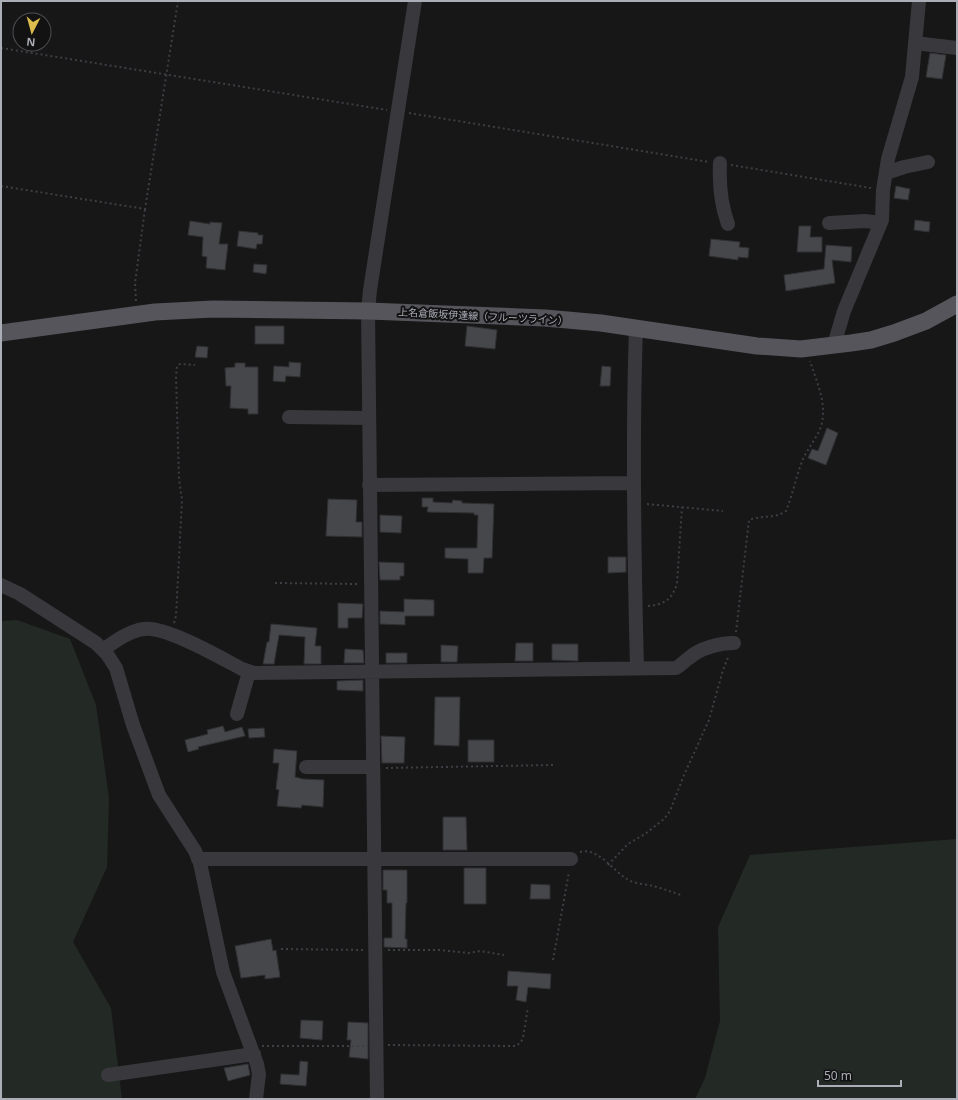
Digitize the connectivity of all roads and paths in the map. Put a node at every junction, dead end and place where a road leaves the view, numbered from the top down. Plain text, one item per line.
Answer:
1 (178, 1) edge
2 (415, 1) edge
3 (919, 1) edge
4 (915, 43) junction
5 (1, 48) edge
6 (957, 48) edge
7 (167, 75) junction
8 (398, 112) junction
9 (928, 162) dead end
10 (720, 163) junction
11 (886, 173) junction
12 (1, 186) edge
13 (883, 190) junction
14 (145, 209) junction
15 (829, 223) dead end
16 (881, 223) junction
17 (728, 224) dead end
18 (957, 304) edge
19 (368, 311) junction
20 (138, 314) junction
21 (636, 328) junction
22 (1, 333) edge
23 (834, 345) junction
24 (806, 348) junction
25 (195, 365) dead end
26 (289, 417) dead end
27 (368, 418) junction
28 (633, 483) junction
29 (369, 485) junction
30 (633, 502) junction
31 (682, 507) junction
32 (723, 511) dead end
33 (275, 583) dead end
34 (1, 585) edge
35 (371, 585) junction
36 (635, 609) junction
37 (172, 634) junction
38 (734, 643) junction
39 (103, 650) junction
40 (637, 667) junction
41 (250, 672) junction
42 (372, 672) junction
43 (237, 714) dead end
44 (553, 765) dead end
45 (306, 767) dead end
46 (372, 767) junction
47 (373, 858) junction
48 (571, 858) junction
49 (198, 859) junction
50 (608, 864) junction
51 (683, 896) dead end
52 (281, 949) dead end
53 (375, 951) junction
54 (504, 955) dead end
55 (553, 960) dead end
56 (528, 1007) dead end
57 (376, 1045) junction
58 (253, 1050) junction
59 (108, 1075) dead end
60 (256, 1099) edge
61 (376, 1099) edge

1 - 7 path
2 - 8 street
3 - 4 street
4 - 6 street
4 - 11 street
5 - 7 path
7 - 8 path
7 - 14 path
8 - 10 path
8 - 19 street
9 - 11 street
10 - 13 path
10 - 17 street
11 - 13 street
12 - 14 path
13 - 16 street
14 - 20 path
15 - 16 street
16 - 23 street
18 - 23 main road, 上名倉飯坂伊達線（フルーツライン）
19 - 20 main road, 上名倉飯坂伊達線（フルーツライン）
19 - 21 main road, 上名倉飯坂伊達線（フルーツライン）
19 - 27 street
20 - 22 main road, 上名倉飯坂伊達線（フルーツライン）
21 - 24 main road, 上名倉飯坂伊達線（フルーツライン）
21 - 28 street
23 - 24 main road, 上名倉飯坂伊達線（フルーツライン）
24 - 38 path
25 - 37 path
26 - 27 street
27 - 29 street
28 - 29 street
28 - 30 street
29 - 35 street
30 - 31 path
30 - 36 street
31 - 32 path
31 - 36 path
33 - 35 path
34 - 39 street
35 - 42 street
36 - 40 street
37 - 39 street
37 - 41 street
38 - 40 street
38 - 50 path
39 - 49 street
40 - 42 street
41 - 42 street
41 - 43 street
42 - 46 street
44 - 46 path
45 - 46 street
46 - 47 street
47 - 48 street
47 - 49 street
47 - 53 street
48 - 50 path
48 - 55 path
49 - 58 street
50 - 51 path
52 - 53 path
53 - 54 path
53 - 57 street
56 - 57 path
57 - 58 path
57 - 61 street
58 - 59 street
58 - 60 street

